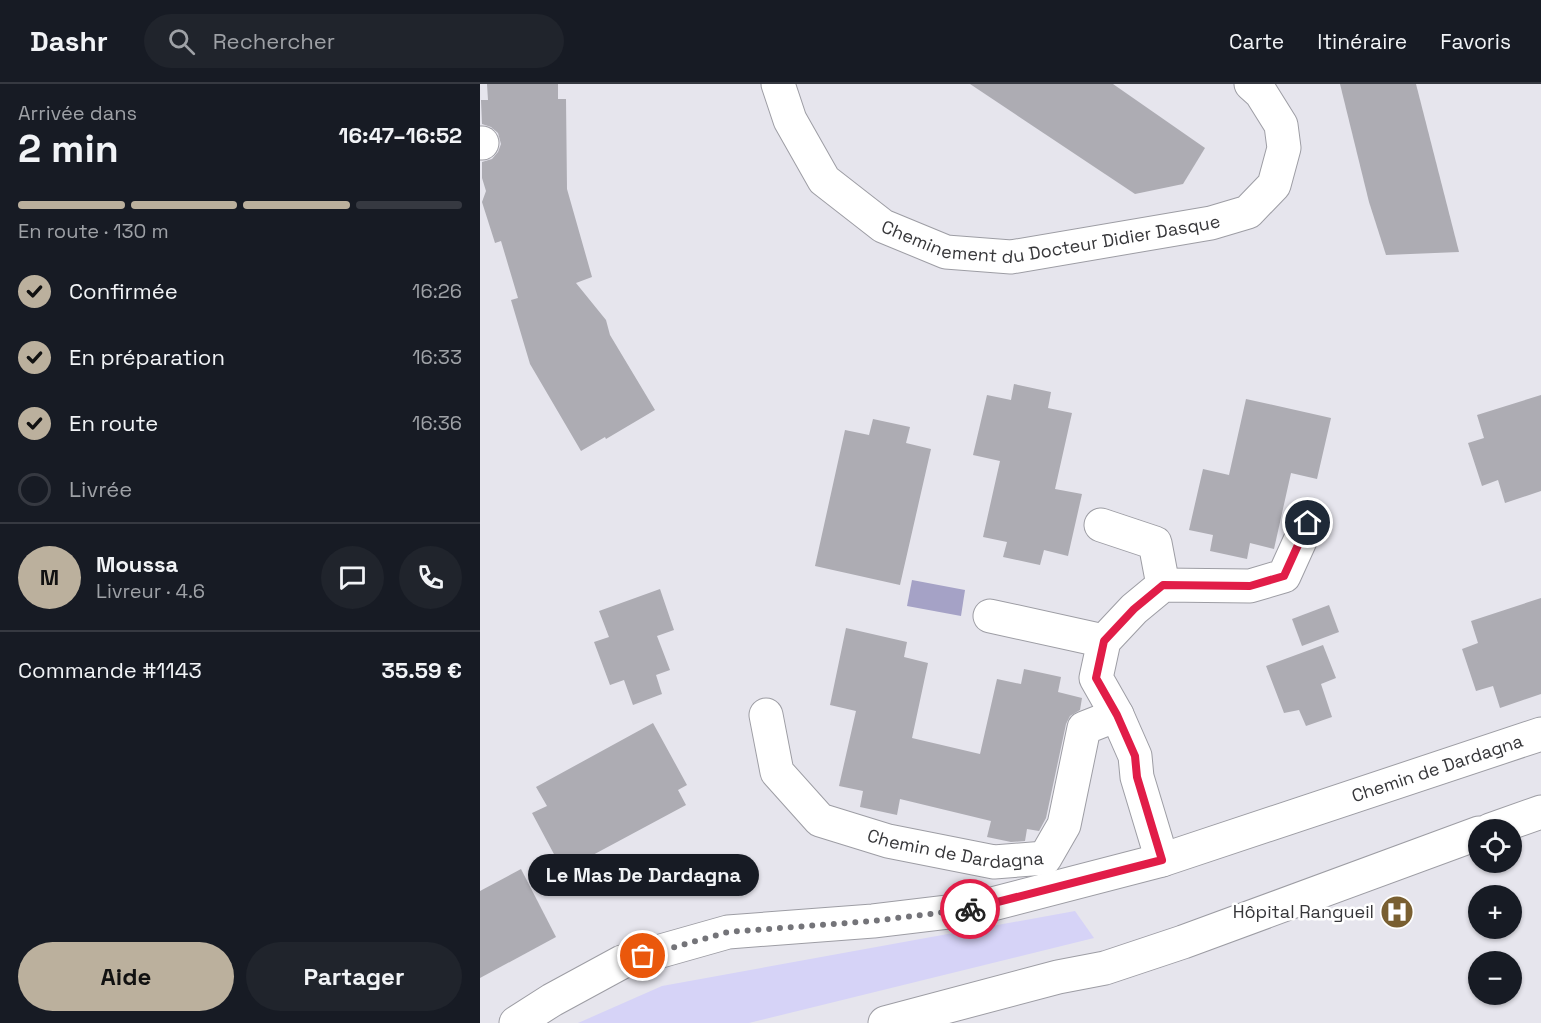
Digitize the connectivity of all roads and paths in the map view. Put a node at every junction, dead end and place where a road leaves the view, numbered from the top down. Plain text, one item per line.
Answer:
1 (777, 84) edge
2 (1251, 84) edge
3 (1308, 523) dead end
4 (1101, 525) dead end
5 (1163, 585) junction
6 (990, 616) dead end
7 (1104, 641) junction
8 (766, 715) dead end
9 (1117, 715) junction
10 (1541, 734) edge
11 (1541, 812) edge
12 (1521, 819) edge
13 (1468, 837) edge
14 (1162, 860) junction
15 (516, 1023) edge
16 (885, 1023) edge

1 - 2 street, Cheminement du Docteur Didier Dasque
3 - 5 street
4 - 5 street
5 - 7 street
6 - 7 street
7 - 9 street
8 - 9 street, Chemin de Dardagna
9 - 14 street
10 - 14 street, Chemin de Dardagna
11 - 12 street
13 - 16 street
14 - 15 street, Chemin de Dardagna

